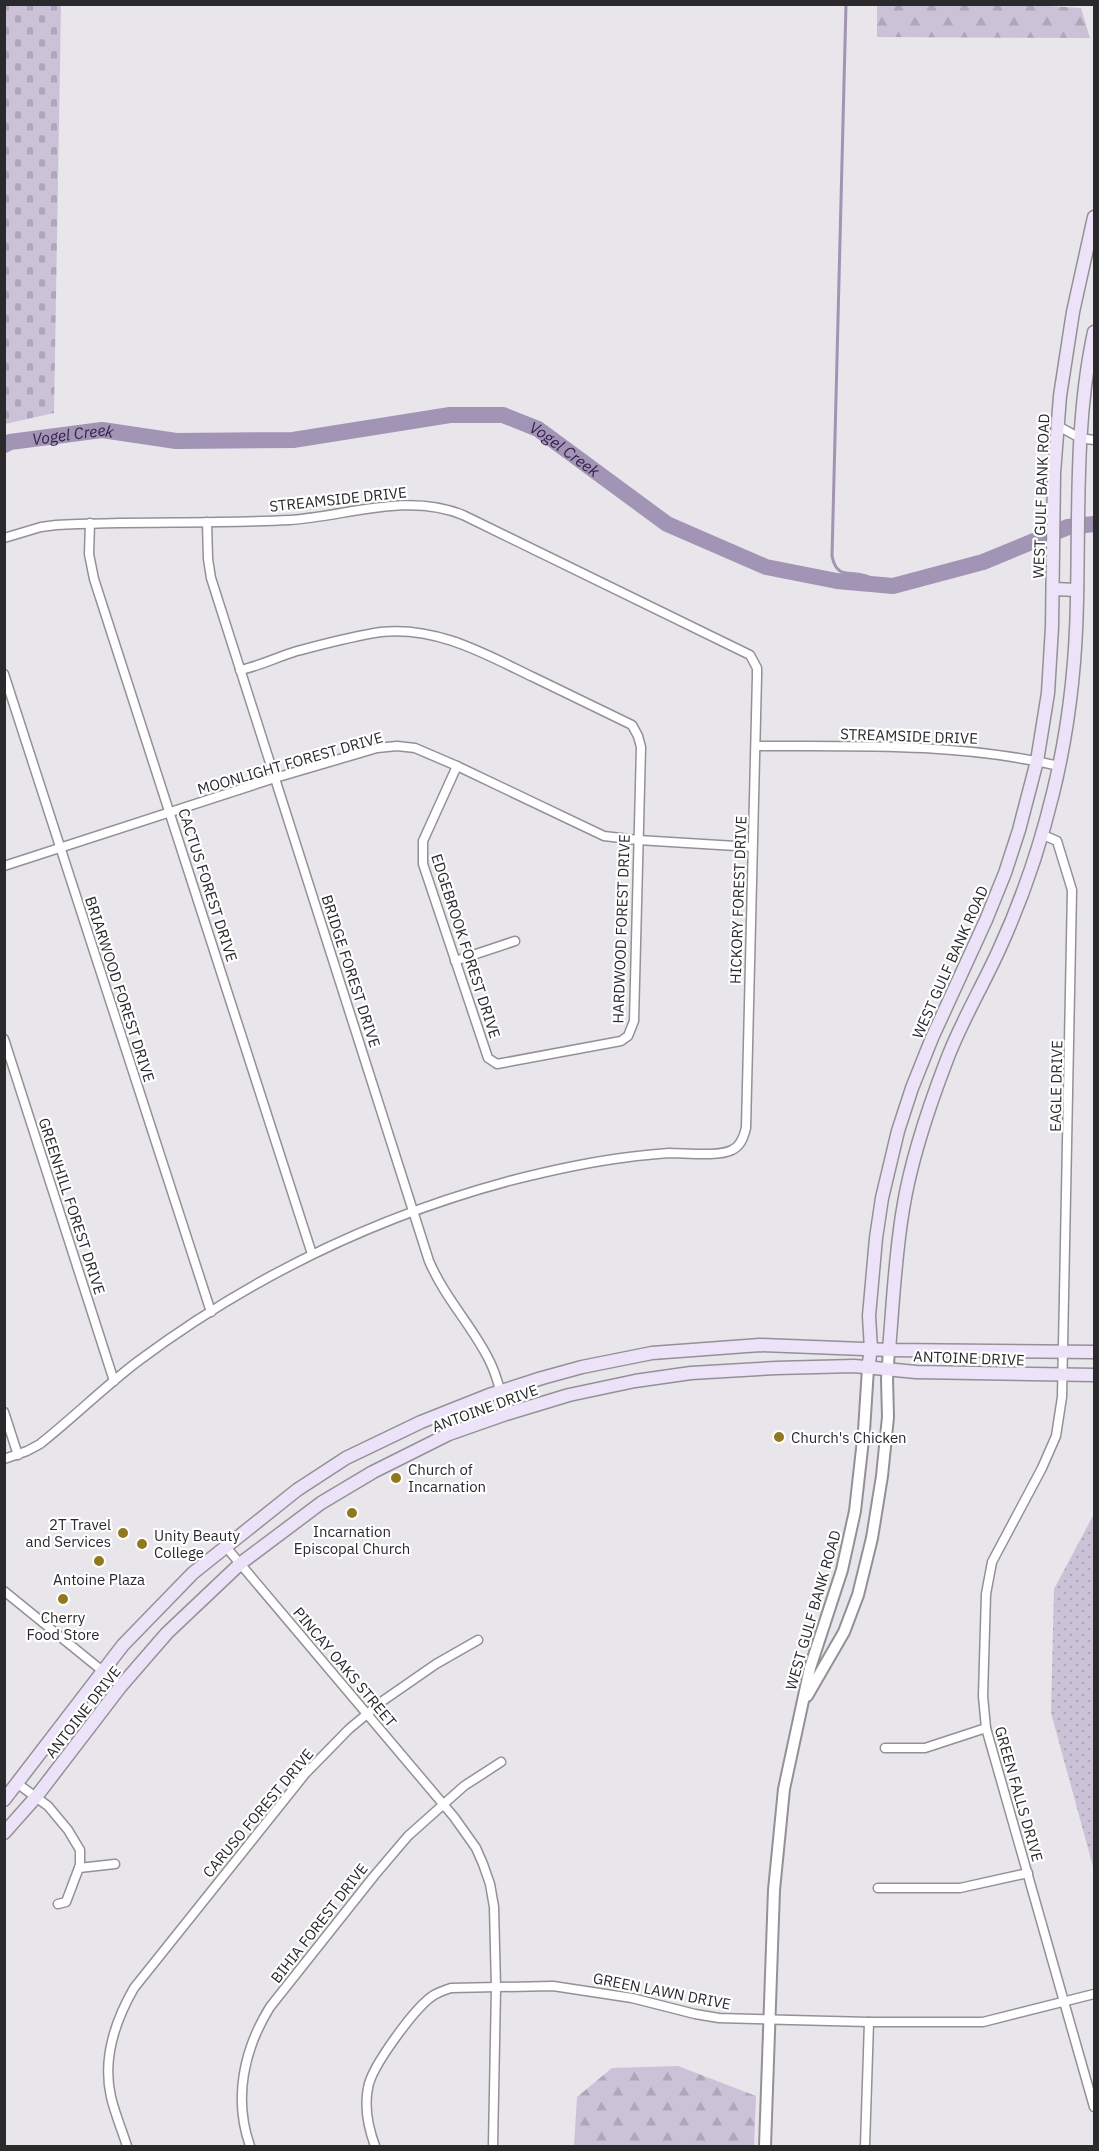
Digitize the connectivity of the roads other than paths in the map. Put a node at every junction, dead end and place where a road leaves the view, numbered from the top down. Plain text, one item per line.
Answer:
1 (1095, 217) edge
2 (1093, 234) edge
3 (1095, 332) edge
4 (1058, 426) junction
5 (1080, 438) junction
6 (1095, 440) edge
7 (207, 522) junction
8 (90, 523) junction
9 (4, 538) edge
10 (1053, 589) junction
11 (1077, 590) junction
12 (750, 655) joint
13 (240, 670) junction
14 (4, 674) edge
15 (757, 746) junction
16 (1037, 761) junction
17 (457, 766) junction
18 (1059, 766) junction
19 (275, 778) junction
20 (170, 813) junction
21 (1041, 834) junction
22 (638, 840) junction
23 (752, 847) junction
24 (60, 848) junction
25 (4, 866) edge
26 (995, 899) junction
27 (1016, 910) junction
28 (515, 941) dead end
29 (455, 961) junction
30 (4, 1039) edge
31 (497, 1064) joint
32 (882, 1198) junction
33 (904, 1206) junction
34 (414, 1212) junction
35 (312, 1254) junction
36 (872, 1267) junction
37 (895, 1270) junction
38 (211, 1312) junction
39 (871, 1349) junction
40 (889, 1350) junction
41 (1063, 1351) junction
42 (1095, 1352) edge
43 (868, 1368) junction
44 (887, 1369) junction
45 (1062, 1375) junction
46 (1095, 1375) edge
47 (114, 1381) junction
48 (500, 1391) junction
49 (4, 1412) edge
50 (506, 1414) junction
51 (18, 1455) junction
52 (4, 1460) edge
53 (855, 1511) junction
54 (876, 1514) junction
55 (226, 1547) junction
56 (241, 1563) junction
57 (4, 1591) edge
58 (478, 1640) dead end
59 (104, 1671) junction
60 (122, 1686) junction
61 (800, 1713) junction
62 (366, 1714) junction
63 (986, 1728) junction
64 (885, 1748) dead end
65 (501, 1762) dead end
66 (18, 1784) junction
67 (36, 1797) junction
68 (4, 1800) edge
69 (442, 1805) junction
70 (4, 1833) edge
71 (115, 1864) dead end
72 (80, 1868) junction
73 (1028, 1874) junction
74 (878, 1888) dead end
75 (58, 1904) dead end
76 (496, 1988) junction
77 (1095, 1994) edge
78 (1065, 2003) junction
79 (770, 2020) junction
80 (869, 2022) junction
81 (1095, 2107) edge
82 (127, 2146) edge
83 (250, 2146) edge
84 (375, 2146) edge
85 (493, 2146) edge
86 (765, 2146) edge
87 (865, 2146) edge

1 - 2 main road, WEST GULF BANK ROAD
2 - 4 main road, WEST GULF BANK ROAD
3 - 5 main road, WEST GULF BANK ROAD
4 - 5 street
4 - 10 main road, WEST GULF BANK ROAD
5 - 6 street
5 - 11 main road, WEST GULF BANK ROAD
7 - 8 street, STREAMSIDE DRIVE
7 - 12 street, STREAMSIDE DRIVE
7 - 13 street, BRIDGE FOREST DRIVE
8 - 9 street, STREAMSIDE DRIVE
8 - 20 street, CACTUS FOREST DRIVE
10 - 11 main road
10 - 16 main road, WEST GULF BANK ROAD
11 - 18 main road, WEST GULF BANK ROAD
12 - 15 street, HICKORY FOREST DRIVE
13 - 19 street, BRIDGE FOREST DRIVE
13 - 22 street, HARDWOOD FOREST DRIVE
14 - 24 street, BRIARWOOD FOREST DRIVE
15 - 16 street, STREAMSIDE DRIVE
15 - 23 street, HICKORY FOREST DRIVE
16 - 18 street, STREAMSIDE DRIVE
16 - 26 main road, WEST GULF BANK ROAD
17 - 19 street, MOONLIGHT FOREST DRIVE
17 - 22 street, MOONLIGHT FOREST DRIVE
17 - 29 street, EDGEBROOK FOREST DRIVE
18 - 21 main road, WEST GULF BANK ROAD
19 - 20 street, MOONLIGHT FOREST DRIVE
19 - 34 street, BRIDGE FOREST DRIVE
20 - 24 street, MOONLIGHT FOREST DRIVE
20 - 35 street, CACTUS FOREST DRIVE
21 - 27 main road, WEST GULF BANK ROAD
21 - 41 street, EAGLE DRIVE
22 - 23 street, MOONLIGHT FOREST DRIVE
22 - 31 street, HARDWOOD FOREST DRIVE
23 - 34 street, HICKORY FOREST DRIVE
24 - 25 street, MOONLIGHT FOREST DRIVE
24 - 38 street, BRIARWOOD FOREST DRIVE
26 - 27 main road
26 - 32 main road, WEST GULF BANK ROAD
27 - 33 main road, WEST GULF BANK ROAD
28 - 29 street
29 - 31 street, EDGEBROOK FOREST DRIVE
30 - 47 street, GREENHILL FOREST DRIVE
32 - 33 main road
32 - 36 main road, WEST GULF BANK ROAD
33 - 37 main road, WEST GULF BANK ROAD
34 - 35 street
34 - 48 street, BRIDGE FOREST DRIVE
35 - 38 street
36 - 37 main road
36 - 39 main road, WEST GULF BANK ROAD
37 - 40 main road, WEST GULF BANK ROAD
38 - 47 street
39 - 40 main road, ANTOINE DRIVE
39 - 43 main road, WEST GULF BANK ROAD
39 - 48 main road, ANTOINE DRIVE
40 - 41 main road, ANTOINE DRIVE
40 - 44 street, WEST GULF BANK ROAD
41 - 42 main road, ANTOINE DRIVE
41 - 45 street, GREEN FALLS DRIVE
43 - 44 main road, ANTOINE DRIVE
43 - 50 main road, ANTOINE DRIVE
43 - 53 street, WEST GULF BANK ROAD
44 - 45 main road, ANTOINE DRIVE
44 - 54 street, WEST GULF BANK ROAD
45 - 46 main road, ANTOINE DRIVE
45 - 63 street, GREEN FALLS DRIVE
47 - 51 street
48 - 50 street, BRIDGE FOREST DRIVE
48 - 55 main road, ANTOINE DRIVE
49 - 51 street
50 - 56 main road, ANTOINE DRIVE
51 - 52 street
53 - 54 street
53 - 61 street, WEST GULF BANK ROAD
54 - 61 street, WEST GULF BANK ROAD
55 - 56 street, PINCAY OAKS STREET
55 - 59 main road, ANTOINE DRIVE
56 - 60 main road, ANTOINE DRIVE
56 - 62 street, PINCAY OAKS STREET
57 - 59 street
58 - 62 street, CARUSO FOREST DRIVE
59 - 60 street
59 - 66 main road, ANTOINE DRIVE
60 - 67 main road, ANTOINE DRIVE
61 - 79 street, WEST GULF BANK ROAD
62 - 69 street, PINCAY OAKS STREET
62 - 82 street, CARUSO FOREST DRIVE
63 - 64 street
63 - 73 street, GREEN FALLS DRIVE
65 - 69 street, BIHIA FOREST DRIVE
66 - 67 street
66 - 68 main road, ANTOINE DRIVE
67 - 70 main road, ANTOINE DRIVE
67 - 72 street
69 - 76 street, PINCAY OAKS STREET
69 - 83 street, BIHIA FOREST DRIVE
71 - 72 street
72 - 75 street
73 - 74 street
73 - 78 street, GREEN FALLS DRIVE
76 - 79 street, GREEN LAWN DRIVE
76 - 84 street, GREEN LAWN DRIVE
76 - 85 street
77 - 78 street, GREEN LAWN DRIVE
78 - 80 street, GREEN LAWN DRIVE
78 - 81 street, GREEN FALLS DRIVE
79 - 80 street, GREEN LAWN DRIVE
79 - 86 street, WEST GULF BANK ROAD
80 - 87 street

